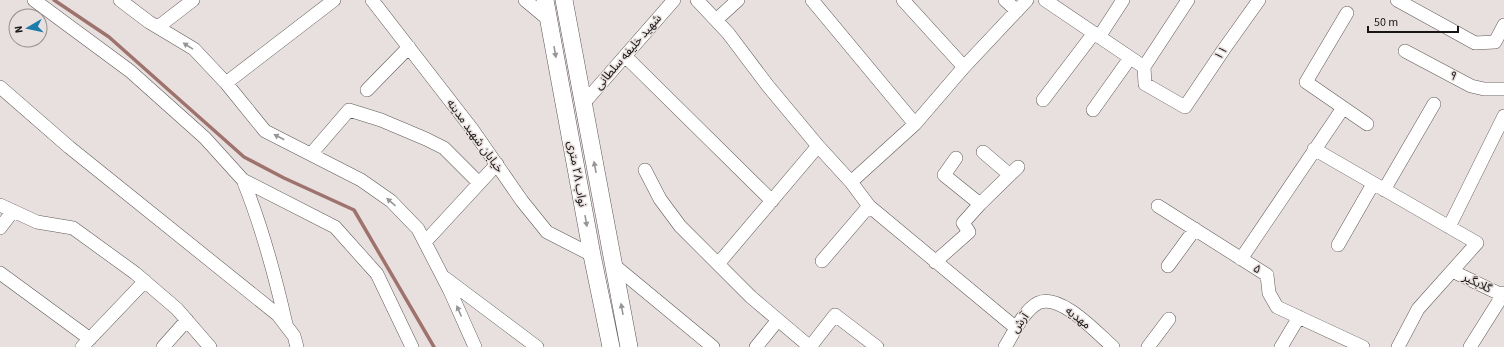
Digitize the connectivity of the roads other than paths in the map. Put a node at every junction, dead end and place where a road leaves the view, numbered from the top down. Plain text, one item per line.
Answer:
1 (34, 0) edge
2 (120, 0) edge
3 (193, 0) edge
4 (334, 0) edge
5 (372, 0) edge
6 (525, 0) edge
7 (545, 0) edge
8 (564, 0) edge
9 (674, 0) edge
10 (698, 0) edge
11 (738, 0) edge
12 (812, 0) edge
13 (903, 0) edge
14 (1005, 0) edge
15 (1027, 0) edge
16 (1123, 0) edge
17 (1188, 0) edge
18 (1259, 0) edge
19 (1399, 1) edge
20 (1052, 2) edge
21 (1017, 11) junction
22 (1347, 13) dead end
23 (549, 20) junction
24 (716, 20) junction
25 (1504, 25) edge
26 (158, 27) junction
27 (1096, 35) junction
28 (409, 47) junction
29 (1405, 51) dead end
30 (625, 56) junction
31 (1130, 58) junction
32 (964, 67) junction
33 (1144, 67) junction
34 (226, 83) junction
35 (0, 87) edge
36 (367, 90) dead end
37 (1504, 90) edge
38 (1043, 100) dead end
39 (583, 104) junction
40 (1434, 104) dead end
41 (1343, 108) junction
42 (1093, 110) dead end
43 (1504, 116) edge
44 (915, 124) junction
45 (1367, 124) dead end
46 (818, 146) junction
47 (1314, 149) junction
48 (982, 152) dead end
49 (311, 154) junction
50 (956, 158) dead end
51 (497, 164) junction
52 (645, 170) dead end
53 (243, 180) junction
54 (851, 182) junction
55 (479, 183) junction
56 (1379, 187) junction
57 (772, 201) junction
58 (980, 204) junction
59 (0, 205) edge
60 (869, 206) junction
61 (1158, 206) dead end
62 (13, 211) junction
63 (1449, 227) junction
64 (0, 228) edge
65 (1195, 229) junction
66 (425, 242) junction
67 (1338, 245) dead end
68 (592, 255) junction
69 (1241, 259) junction
70 (822, 261) dead end
71 (935, 262) junction
72 (718, 264) junction
73 (615, 266) junction
74 (1168, 266) dead end
75 (1452, 271) junction
76 (0, 273) edge
77 (442, 276) junction
78 (145, 281) junction
79 (1503, 294) edge
80 (1039, 302) joint
81 (1299, 317) junction
82 (1169, 319) dead end
83 (187, 320) junction
84 (778, 320) junction
85 (287, 328) junction
86 (1016, 328) junction
87 (86, 343) edge
88 (1344, 343) edge
89 (163, 347) edge
90 (210, 347) edge
91 (297, 347) edge
92 (412, 347) edge
93 (475, 347) edge
94 (537, 347) edge
95 (611, 347) edge
96 (629, 347) edge
97 (713, 347) edge
98 (756, 347) edge
99 (877, 347) edge
100 (1005, 347) edge
101 (1113, 347) edge
102 (1148, 347) edge
103 (1281, 347) edge
104 (1362, 347) edge
105 (1398, 347) edge
106 (1470, 347) edge

1 - 53 street
2 - 26 street
3 - 26 street
4 - 34 street
5 - 28 street, خیابان شهید مدینه
6 - 23 street
7 - 23 main road, نواب ۲۸ متری
8 - 39 main road, نواب ۲۸ متری
9 - 30 street, شهید خلیفه سلطانی
10 - 24 street
11 - 24 street
12 - 44 street
13 - 32 street
14 - 21 street
15 - 21 street
16 - 27 street
17 - 33 street
18 - 33 street, ۱۱
19 - 25 street
20 - 27 street
21 - 32 street
22 - 41 street
23 -> 68 main road, نواب ۲۸ متری
24 - 46 street
34 -> 26 street
27 - 31 street
27 - 38 street
28 - 36 street
28 - 51 street, خیابان شهید مدینه
29 - 37 street, ۹
30 - 39 street, شهید خلیفه سلطانی
30 - 57 street
31 - 33 street
31 - 42 street
32 - 44 street
49 -> 34 street
35 - 85 street
73 -> 39 main road, نواب ۲۸ متری
40 - 56 street
41 - 45 street
41 - 47 street
43 - 63 street
44 - 54 street
46 - 54 street
46 - 57 street
47 - 56 street
47 - 69 street
48 - 58 street
49 - 55 street
66 -> 49 street
50 - 58 street
51 - 55 street
51 - 68 street, خیابان شهید مدینه
52 - 72 street
53 - 85 street
53 - 92 street
54 - 60 street
55 - 66 street
56 - 63 street
56 - 67 street
57 - 72 street
58 - 71 street
59 - 62 street
60 - 70 street
60 - 71 street
61 - 65 street, ۵
62 - 64 street
62 - 78 street
63 - 75 street
65 - 69 street, ۵
65 - 74 street
66 - 77 street
68 - 95 main road, نواب ۲۸ متری
69 - 81 street, ۵
71 - 86 street
72 - 84 street
96 -> 73 main road, نواب ۲۸ متری
73 - 97 street
75 - 79 street, گلابگیر
75 - 105 street
76 - 87 street
93 -> 77 street
77 - 94 street
78 - 83 street
78 - 87 street
79 - 106 street
80 - 86 street, آرش
80 - 101 street, مهدیه
81 - 88 street, ۵
81 - 103 street
82 - 102 street
83 - 89 street
83 - 90 street
84 - 98 street
84 - 99 street
85 - 91 street
86 - 100 street, آرش
88 - 104 street, ۵

